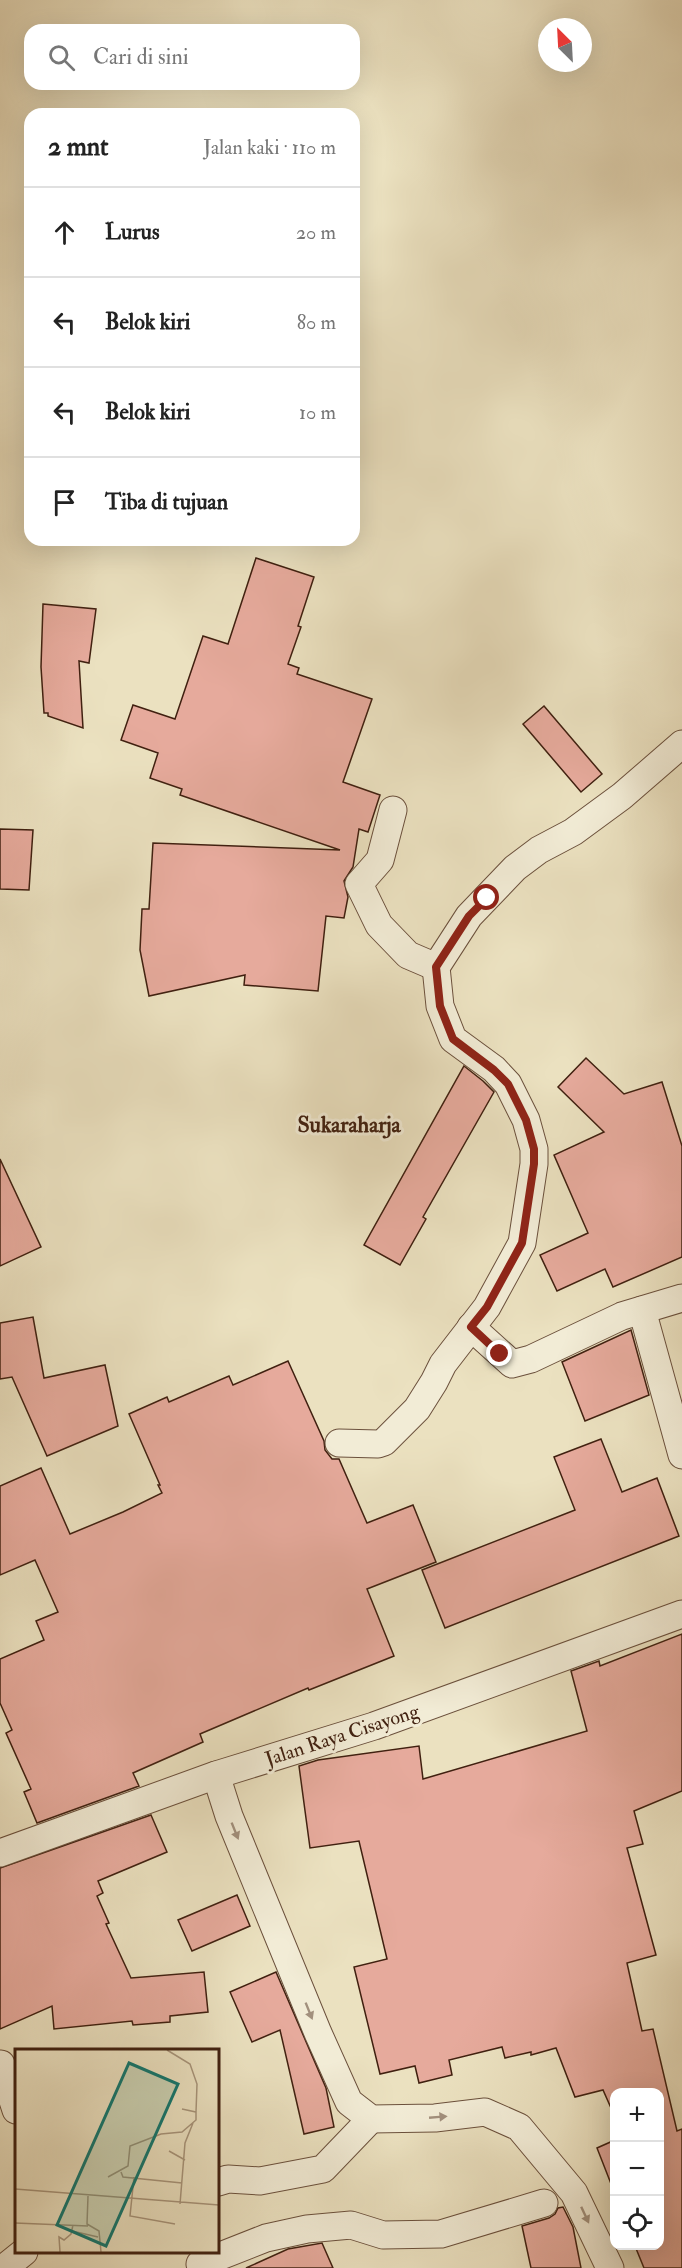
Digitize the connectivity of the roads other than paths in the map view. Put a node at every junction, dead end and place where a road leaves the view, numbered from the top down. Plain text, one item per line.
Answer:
1 (682, 744) edge
2 (393, 810) dead end
3 (436, 967) junction
4 (682, 1298) edge
5 (642, 1310) junction
6 (471, 1327) junction
7 (339, 1443) dead end
8 (682, 1455) edge
9 (682, 1614) edge
10 (216, 1775) junction
11 (0, 1853) edge
12 (1, 2064) edge
13 (15, 2107) edge
14 (371, 2120) junction
15 (219, 2182) edge
16 (544, 2204) dead end
17 (23, 2253) edge
18 (198, 2261) edge
19 (4, 2268) edge
20 (609, 2268) edge

1 - 3 street
2 - 3 street
3 - 6 street
4 - 5 street
5 - 6 street
5 - 8 street
6 - 7 street
9 - 10 street, Jalan Raya Cisayong
10 - 11 street, Jalan Raya Cisayong
10 -> 14 street
12 - 13 street
14 - 15 street
14 -> 20 street
16 - 18 street
17 - 19 street

